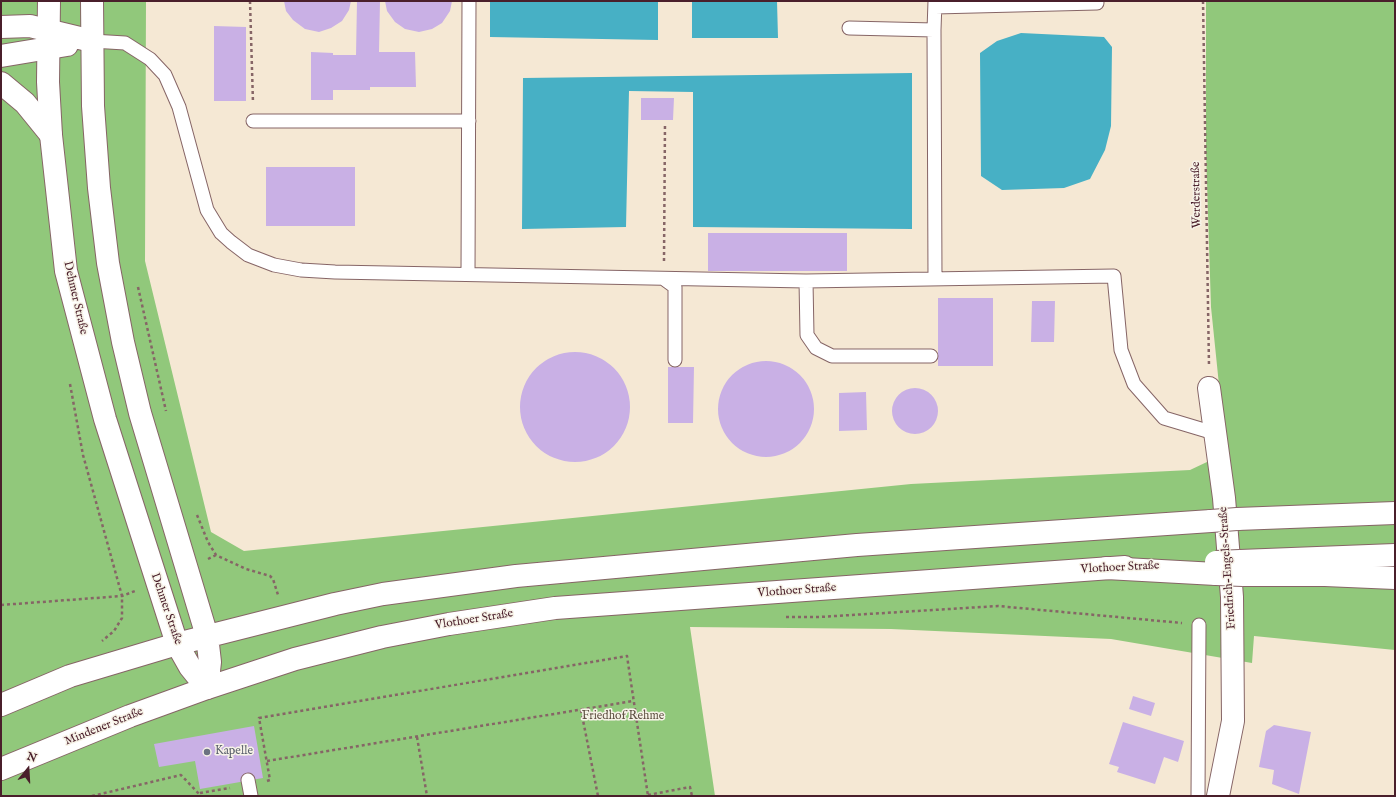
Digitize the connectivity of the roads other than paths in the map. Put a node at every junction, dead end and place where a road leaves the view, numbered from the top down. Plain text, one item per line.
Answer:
1 (49, 1) edge
2 (92, 1) edge
3 (469, 1) edge
4 (1097, 3) dead end
5 (936, 4) edge
6 (1, 27) edge
7 (849, 28) dead end
8 (934, 30) junction
9 (48, 39) junction
10 (92, 41) junction
11 (1, 56) edge
12 (1, 83) edge
13 (253, 121) road end
14 (469, 121) junction
15 (51, 135) junction
16 (468, 273) junction
17 (664, 279) junction
18 (935, 279) junction
19 (806, 281) junction
20 (931, 356) dead end
21 (675, 360) dead end
22 (1209, 388) road end
23 (1214, 433) junction
24 (1395, 513) edge
25 (1395, 555) edge
26 (1242, 568) junction
27 (1395, 578) edge
28 (1199, 625) road end
29 (207, 636) junction
30 (177, 644) junction
31 (207, 688) junction
32 (1, 705) edge
33 (1, 769) edge
34 (1198, 796) edge
35 (1218, 796) edge

1 - 9 main road, Dehmer Straße
2 - 10 main road
3 - 14 lane
4 - 5 lane
5 - 8 lane
6 - 9 main road
7 - 8 lane
8 - 18 lane
9 - 10 main road
9 - 11 main road
9 - 15 main road, Dehmer Straße
10 - 16 lane
10 - 29 main road
12 - 15 main road
13 - 14 lane
14 - 16 lane
15 - 30 main road, Dehmer Straße
16 - 17 lane
17 - 19 lane
17 - 21 lane
18 - 19 lane
18 - 23 lane
19 - 20 lane
22 - 23 main road, Friedrich-Engels-Straße
23 - 35 main road, Friedrich-Engels-Straße
24 - 29 main road, bridge
25 - 26 main road
26 - 27 main road
26 - 31 main road, Vlothoer Straße, bridge
28 - 34 lane
29 - 30 main road
29 - 31 main road
30 - 31 main road, Dehmer Straße
30 - 32 main road
31 - 33 main road, Mindener Straße

